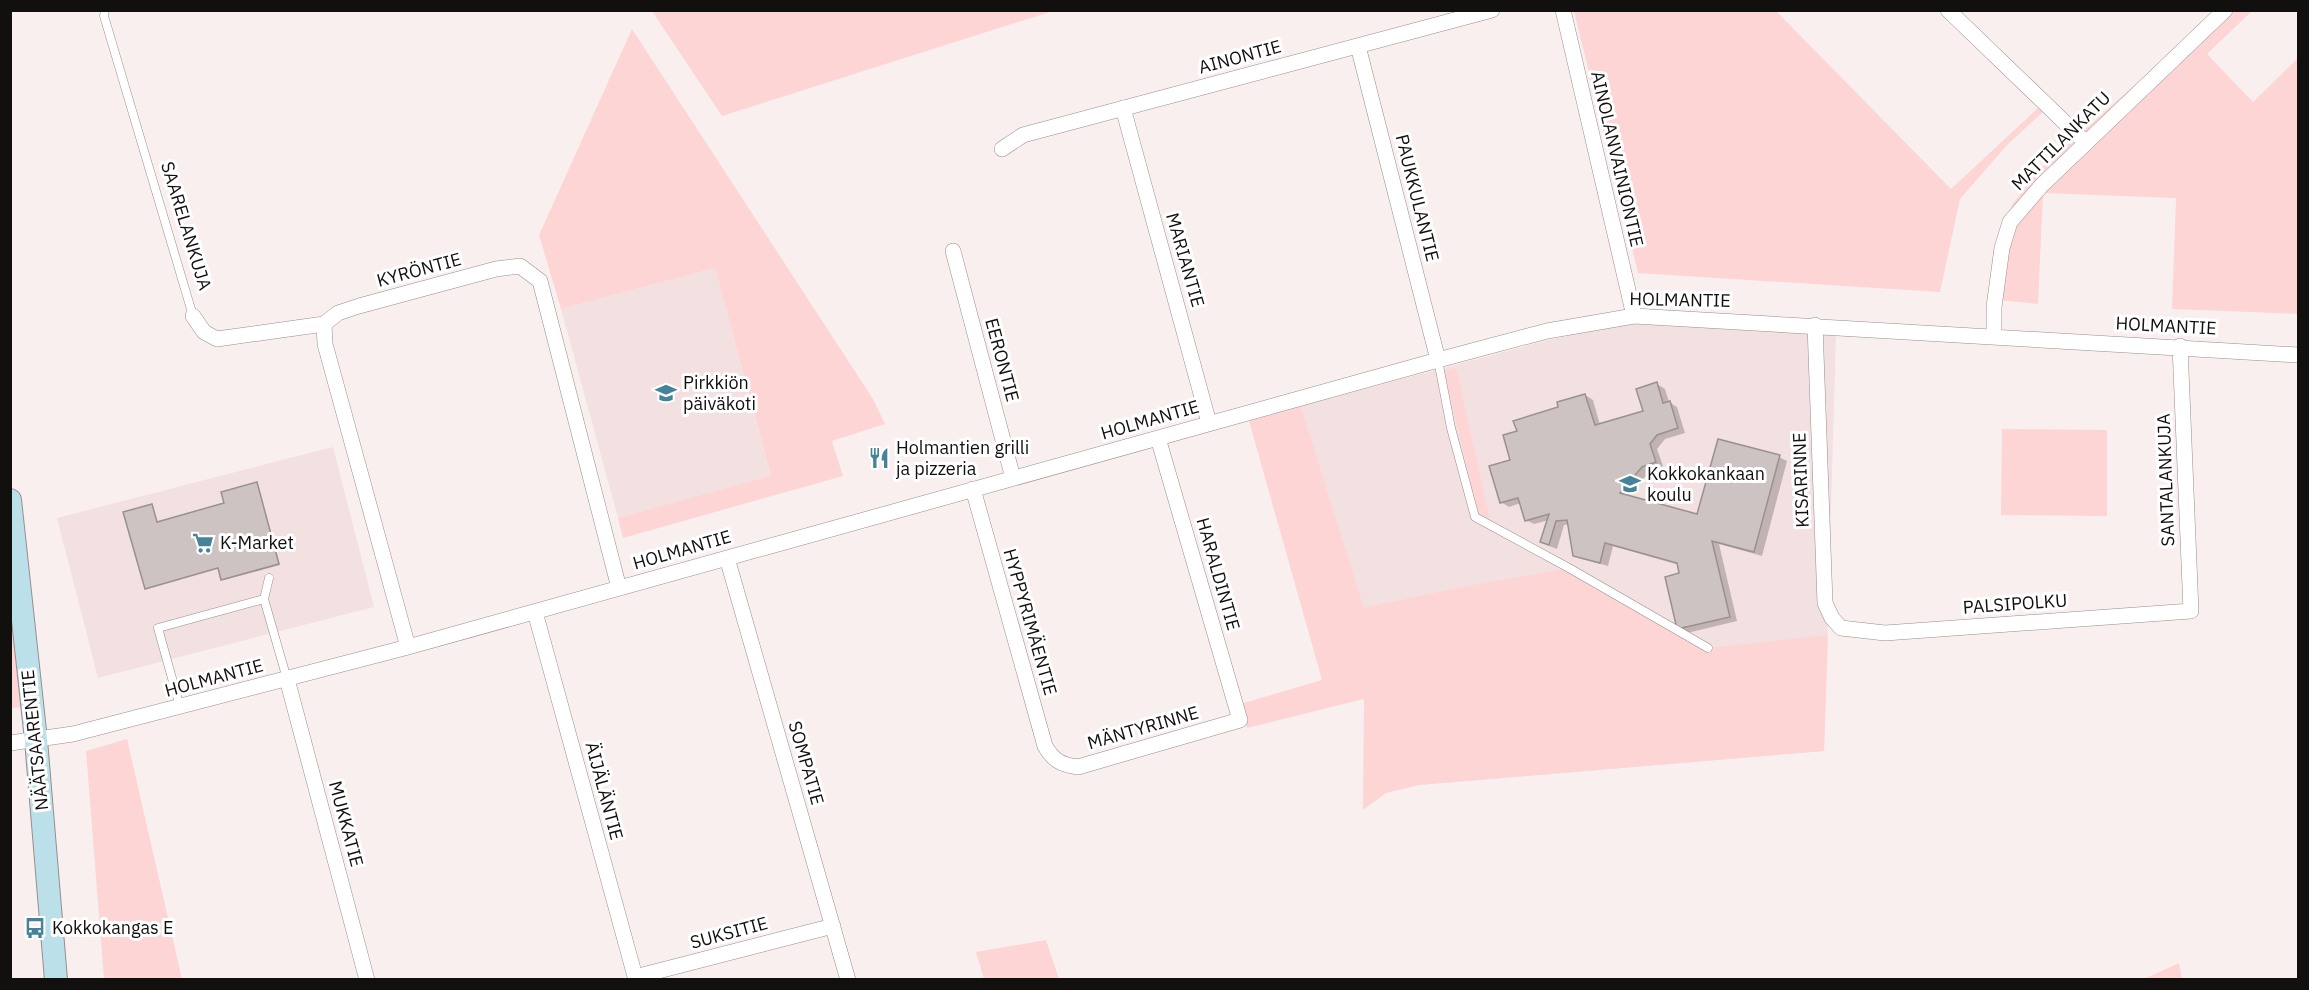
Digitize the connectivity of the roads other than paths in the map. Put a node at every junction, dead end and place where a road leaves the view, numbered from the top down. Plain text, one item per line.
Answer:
1 (105, 10) edge
2 (1492, 10) edge
3 (1563, 10) edge
4 (1948, 10) edge
5 (2225, 10) edge
6 (1358, 46) junction
7 (1123, 108) junction
8 (2086, 143) junction
9 (1002, 149) dead end
10 (953, 251) dead end
11 (193, 316) joint
12 (1634, 316) junction
13 (324, 324) junction
14 (1815, 325) junction
15 (1994, 336) junction
16 (2180, 346) junction
17 (2298, 354) edge
18 (1438, 360) junction
19 (1209, 423) junction
20 (1158, 438) junction
21 (1013, 478) junction
22 (973, 489) junction
23 (10, 500) edge
24 (727, 558) junction
25 (269, 578) dead end
26 (620, 588) junction
27 (264, 599) junction
28 (2191, 611) joint
29 (535, 612) junction
30 (1841, 628) joint
31 (408, 646) junction
32 (1708, 648) dead end
33 (287, 679) junction
34 (180, 707) junction
35 (1240, 720) joint
36 (36, 740) junction
37 (10, 743) edge
38 (1058, 762) joint
39 (833, 926) junction
40 (635, 978) edge
41 (56, 980) edge
42 (367, 980) edge
43 (848, 980) edge

1 - 11 lane, SAARELANKUJA
2 - 6 street, AINONTIE
3 - 12 street, AINOLANVAINIONTIE
4 - 8 street
5 - 8 street, MATTILANKATU
6 - 7 street, AINONTIE
6 - 18 street, PAUKKULANTIE
7 - 9 street, AINONTIE
7 - 19 street, MARIANTIE
8 - 15 street, MATTILANKATU
10 - 21 street, EERONTIE
11 - 13 street, SAARELANKUJA
12 - 14 street, HOLMANTIE
12 - 18 street, HOLMANTIE
13 - 26 street, KYRÖNTIE
13 - 31 street
14 - 15 street, HOLMANTIE
14 - 30 street, KISARINNE
15 - 16 street, HOLMANTIE
16 - 17 street, HOLMANTIE
16 - 28 street, SANTALANKUJA
18 - 19 street, HOLMANTIE
18 - 32 lane
19 - 20 street, HOLMANTIE
20 - 21 street, HOLMANTIE
20 - 35 street, HARALDINTIE
21 - 22 street, HOLMANTIE
22 - 24 street, HOLMANTIE
22 - 38 street, HYPPYRIMÄENTIE
23 - 36 street, NÄÄTSAARENTIE
24 - 26 street, HOLMANTIE
24 - 39 street, SOMPATIE
25 - 27 lane
26 - 29 street, HOLMANTIE
27 - 33 lane
27 - 34 lane
28 - 30 street, PALSIPOLKU
29 - 31 street, HOLMANTIE
29 - 40 street, ÄIJÄLÄNTIE
31 - 33 street, HOLMANTIE
33 - 34 street, HOLMANTIE
33 - 42 street, MUKKATIE
34 - 36 street, HOLMANTIE
35 - 38 street, MÄNTYRINNE
36 - 37 street, HOLMANTIE
36 - 41 street, NÄÄTSAARENTIE
39 - 40 street, SUKSITIE
39 - 43 street, SOMPATIE

